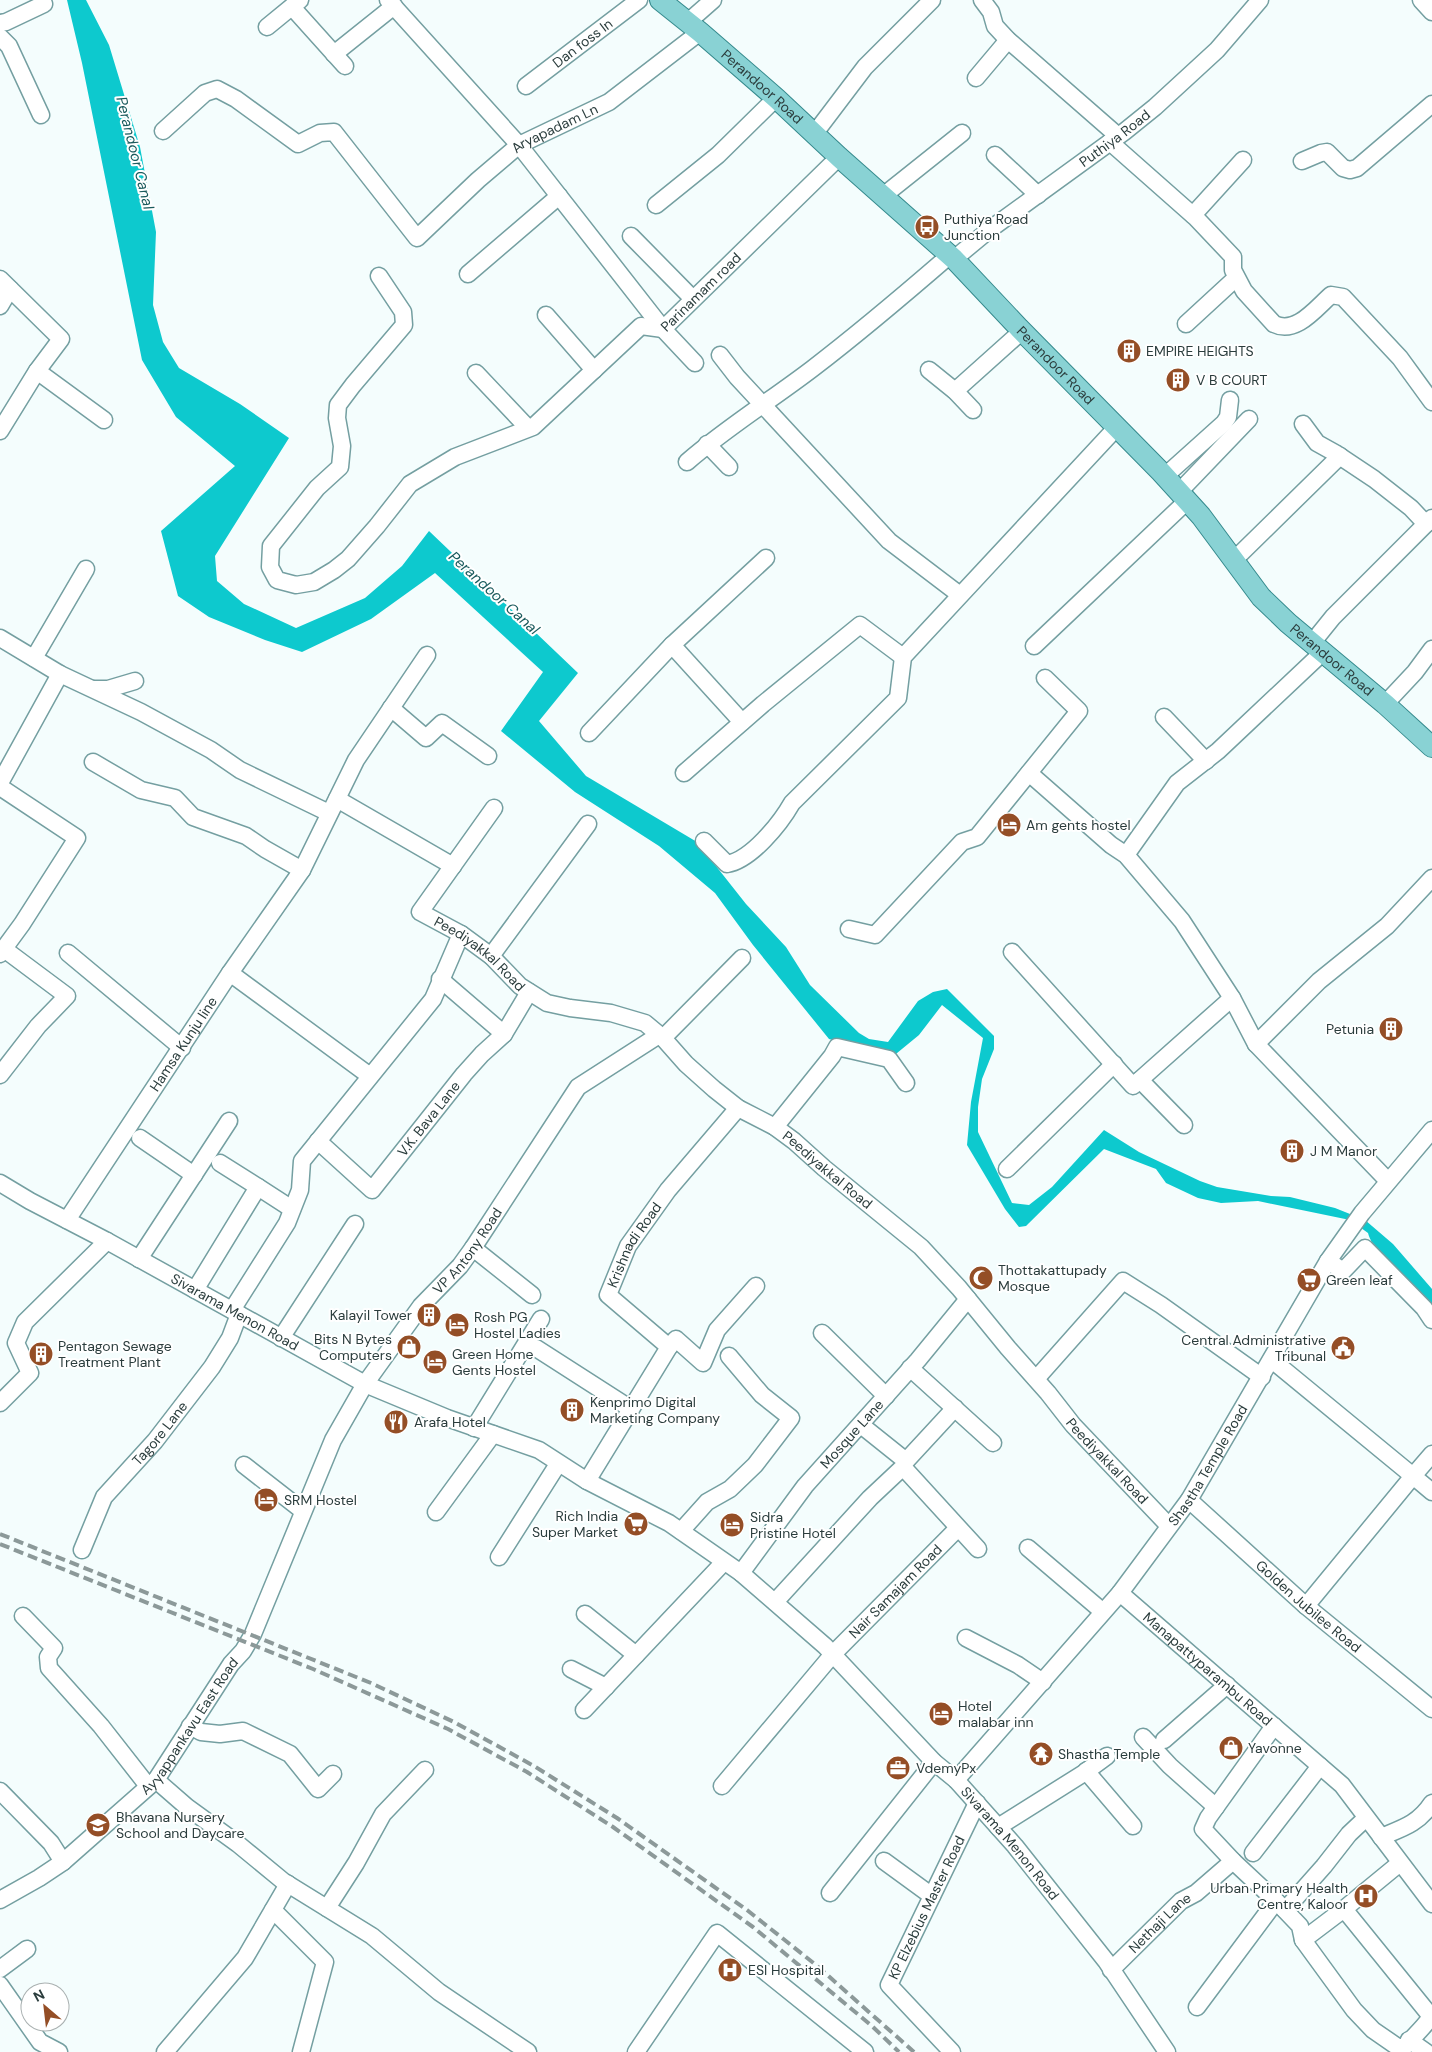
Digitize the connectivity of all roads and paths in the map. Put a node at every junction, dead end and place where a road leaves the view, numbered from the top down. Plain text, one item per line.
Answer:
1 (639, 0) edge
2 (660, 0) edge
3 (713, 0) edge
4 (932, 0) edge
5 (982, 0) edge
6 (1260, 0) edge
7 (1421, 0) edge
8 (296, 3) edge
9 (391, 3) edge
10 (44, 4) dead end
11 (1432, 12) edge
12 (0, 23) edge
13 (268, 27) dead end
14 (694, 27) junction
15 (0, 37) edge
16 (1008, 40) junction
17 (976, 78) dead end
18 (526, 86) dead end
19 (776, 98) junction
20 (1432, 104) edge
21 (41, 115) dead end
22 (164, 131) dead end
23 (815, 133) junction
24 (962, 134) dead end
25 (1114, 139) junction
26 (519, 145) junction
27 (995, 155) dead end
28 (839, 157) junction
29 (1243, 160) dead end
30 (1302, 161) dead end
31 (1038, 194) junction
32 (559, 196) junction
33 (883, 196) junction
34 (656, 205) dead end
35 (1193, 215) junction
36 (631, 236) dead end
37 (952, 257) junction
38 (468, 274) dead end
39 (378, 276) dead end
40 (1236, 278) junction
41 (5, 284) edge
42 (693, 299) junction
43 (0, 306) edge
44 (546, 315) dead end
45 (1186, 324) dead end
46 (663, 329) junction
47 (1022, 330) junction
48 (720, 355) dead end
49 (695, 364) dead end
50 (594, 370) junction
51 (929, 370) dead end
52 (37, 371) junction
53 (476, 373) dead end
54 (955, 391) junction
55 (1230, 400) dead end
56 (1432, 402) edge
57 (762, 404) junction
58 (973, 410) dead end
59 (1249, 419) dead end
60 (104, 420) dead end
61 (1303, 424) dead end
62 (1117, 427) junction
63 (530, 428) junction
64 (0, 431) edge
65 (707, 444) junction
66 (1340, 456) junction
67 (686, 462) dead end
68 (729, 467) dead end
69 (1164, 476) junction
70 (1183, 496) junction
71 (1429, 521) edge
72 (766, 558) dead end
73 (1234, 560) junction
74 (86, 569) dead end
75 (960, 594) junction
76 (0, 638) edge
77 (672, 645) junction
78 (1034, 646) dead end
79 (1317, 648) junction
80 (1432, 649) edge
81 (427, 655) dead end
82 (904, 657) junction
83 (34, 658) junction
84 (60, 674) junction
85 (1045, 678) dead end
86 (135, 681) dead end
87 (92, 689) junction
88 (1385, 704) junction
89 (391, 708) junction
90 (1164, 717) dead end
91 (742, 722) junction
92 (589, 733) dead end
93 (1432, 747) edge
94 (488, 756) dead end
95 (1206, 761) junction
96 (94, 762) dead end
97 (684, 773) dead end
98 (1029, 773) junction
99 (0, 785) edge
100 (333, 806) junction
101 (494, 808) dead end
102 (588, 824) dead end
103 (704, 841) dead end
104 (1126, 855) junction
105 (453, 866) junction
106 (302, 870) junction
107 (1432, 878) edge
108 (849, 930) dead end
109 (461, 934) junction
110 (2, 951) edge
111 (1012, 952) dead end
112 (68, 953) dead end
113 (492, 956) junction
114 (742, 958) dead end
115 (230, 973) junction
116 (440, 979) junction
117 (529, 992) junction
118 (1232, 998) junction
119 (504, 1034) junction
120 (661, 1036) junction
121 (1256, 1044) junction
122 (182, 1048) junction
123 (1114, 1064) junction
124 (0, 1075) edge
125 (370, 1076) junction
126 (1140, 1080) junction
127 (906, 1083) dead end
128 (738, 1108) junction
129 (229, 1121) dead end
130 (1184, 1125) dead end
131 (775, 1127) junction
132 (1432, 1130) edge
133 (140, 1138) dead end
134 (318, 1141) junction
135 (220, 1163) dead end
136 (1007, 1169) dead end
137 (194, 1175) junction
138 (1388, 1181) junction
139 (0, 1183) edge
140 (258, 1187) junction
141 (292, 1209) junction
142 (67, 1220) junction
143 (356, 1224) dead end
144 (107, 1241) junction
145 (473, 1248) junction
146 (139, 1259) junction
147 (1328, 1261) junction
148 (756, 1286) dead end
149 (195, 1290) junction
150 (532, 1295) dead end
151 (968, 1299) junction
152 (235, 1312) junction
153 (541, 1319) dead end
154 (1432, 1320) edge
155 (822, 1334) dead end
156 (281, 1338) junction
157 (669, 1347) junction
158 (536, 1348) dead end
159 (729, 1356) dead end
160 (1272, 1360) junction
161 (910, 1368) junction
162 (1262, 1377) junction
163 (1036, 1379) junction
164 (365, 1384) junction
165 (886, 1396) junction
166 (0, 1403) edge
167 (955, 1408) junction
168 (631, 1409) junction
169 (861, 1425) junction
170 (474, 1428) junction
171 (493, 1434) junction
172 (993, 1443) dead end
173 (1432, 1454) edge
174 (558, 1464) junction
175 (244, 1465) dead end
176 (1413, 1476) junction
177 (587, 1481) junction
178 (1432, 1492) edge
179 (1189, 1500) junction
180 (303, 1511) junction
181 (436, 1512) dead end
182 (1169, 1526) junction
183 (958, 1528) junction
184 (681, 1532) junction
185 (1028, 1548) dead end
186 (978, 1549) dead end
187 (82, 1550) dead end
188 (499, 1557) dead end
189 (724, 1562) junction
190 (741, 1573) junction
191 (1120, 1593) junction
192 (775, 1602) junction
193 (1306, 1606) junction
194 (1102, 1611) junction
195 (585, 1614) dead end
196 (23, 1616) dead end
197 (253, 1634) joint
198 (966, 1638) dead end
199 (833, 1654) junction
200 (636, 1655) junction
201 (571, 1669) dead end
202 (1043, 1682) junction
203 (1227, 1685) junction
204 (606, 1687) junction
205 (1432, 1709) edge
206 (584, 1710) dead end
207 (190, 1726) junction
208 (1274, 1726) junction
209 (1143, 1737) dead end
210 (1164, 1740) dead end
211 (1107, 1756) dead end
212 (934, 1762) junction
213 (1320, 1766) junction
214 (425, 1770) dead end
215 (1086, 1772) junction
216 (333, 1774) dead end
217 (956, 1780) junction
218 (152, 1783) junction
219 (722, 1786) dead end
220 (0, 1791) edge
221 (977, 1803) junction
222 (1432, 1803) edge
223 (1216, 1808) junction
224 (1366, 1818) junction
225 (1133, 1826) dead end
226 (998, 1827) junction
227 (1381, 1837) junction
228 (1253, 1853) dead end
229 (884, 1861) dead end
230 (1233, 1861) junction
231 (63, 1862) junction
232 (1400, 1863) junction
233 (288, 1884) junction
234 (830, 1893) dead end
235 (932, 1896) junction
236 (0, 1900) edge
237 (1432, 1904) edge
238 (1280, 1906) junction
239 (327, 1908) junction
240 (1344, 1909) junction
241 (273, 1910) junction
242 (1303, 1940) junction
243 (27, 1949) dead end
244 (0, 1968) edge
245 (1111, 1970) junction
246 (0, 1985) edge
247 (1197, 2006) dead end
248 (1430, 2012) edge
249 (1409, 2040) junction
250 (34, 2047) edge
251 (59, 2052) edge
252 (164, 2052) edge
253 (301, 2052) edge
254 (528, 2052) edge
255 (636, 2052) edge
256 (865, 2052) edge
257 (952, 2052) edge
258 (1167, 2052) edge
259 (1426, 2052) edge

1 - 18 street, Dan foss ln
2 - 14 main road, Perandoor Road
3 - 14 street, Aryapadam Ln
4 - 23 street
5 - 16 street
6 - 25 street, Puthiya Road
7 - 11 street
8 - 9 street
8 - 13 street
9 - 26 street
10 - 12 street
14 - 19 main road, Perandoor Road
14 - 26 street, Aryapadam Ln
15 - 21 street
16 - 17 street
16 - 25 street
19 - 23 main road, Perandoor Road
19 - 34 street
20 - 30 street
22 - 26 street, Aryapadam Ln
23 - 28 main road, Perandoor Road
24 - 33 street
25 - 31 street, Puthiya Road
25 - 35 street
26 - 32 street
27 - 31 street
28 - 33 main road, Perandoor Road
28 - 42 street, Parinamam road
29 - 35 street
31 - 37 street, Puthiya Road
32 - 38 street
32 - 46 street
33 - 37 main road, Perandoor Road
35 - 40 street
36 - 42 street
37 - 47 main road, Perandoor Road
37 - 57 street, Puthiya Road
39 - 63 street
40 - 45 street
40 - 56 street
41 - 43 street
41 - 52 street
42 - 46 street, Parinamam road
44 - 50 street
46 - 49 street
46 - 50 street, Parinamam road
47 - 54 street
47 - 62 main road, Perandoor Road
48 - 57 street
50 - 63 street, Parinamam road
51 - 54 street
52 - 60 street
52 - 64 street
53 - 63 street
54 - 58 street
55 - 69 street
57 - 65 street, Puthiya Road
57 - 75 street
59 - 70 street
61 - 66 street
62 - 69 main road, Perandoor Road
62 - 75 street
65 - 67 street, Puthiya Road
65 - 68 street
66 - 71 street
66 - 73 street
69 - 70 main road, Perandoor Road
70 - 73 main road, Perandoor Road
70 - 78 street
71 - 79 street
72 - 77 street
73 - 79 main road, Perandoor Road
74 - 83 street
75 - 82 street
76 - 83 street
77 - 91 street
77 - 92 street
79 - 88 main road, Perandoor Road
79 - 95 street
80 - 88 street
81 - 89 street, Hamsa Kunju line
82 - 91 street
82 - 103 street
83 - 84 street
84 - 87 street
84 - 99 street
85 - 98 street
86 - 87 street
87 - 100 street
88 - 93 main road, Perandoor Road
89 - 94 street
89 - 100 street, Hamsa Kunju line
90 - 95 street
91 - 97 street
95 - 104 street
96 - 106 street
98 - 104 street
98 - 108 street
99 - 110 street
100 - 105 street
100 - 106 street, Hamsa Kunju line
101 - 105 street
102 - 113 street
104 - 118 street
105 - 109 street, Peediyakkal Road
106 - 115 street, Hamsa Kunju line
107 - 121 street
109 - 113 street, Peediyakkal Road
109 - 116 street
110 - 124 street
111 - 123 street
112 - 122 street
113 - 117 street, Peediyakkal Road
114 - 120 street, VP Antony Road
115 - 122 street, Hamsa Kunju line
115 - 125 street
116 - 119 street
116 - 125 street
117 - 119 street, V.K. Bava Lane
117 - 120 street, Peediyakkal Road
118 - 121 street
118 - 126 street
119 - 134 street, V.K. Bava Lane
120 - 128 street, Peediyakkal Road
120 - 145 street, VP Antony Road
121 - 138 street
122 - 142 street, Hamsa Kunju line
123 - 126 street
123 - 136 street
125 - 134 street
126 - 130 street
127 - 131 street
128 - 131 street, Peediyakkal Road
128 - 157 street, Krishnadi Road
129 - 137 street
131 - 151 street, Peediyakkal Road
132 - 138 street, Shastha Temple Road
133 - 137 street
134 - 141 street
135 - 140 street
137 - 146 street
138 - 147 street, Shastha Temple Road
139 - 142 street, Sivarama Menon Road
140 - 141 street
140 - 149 street
141 - 152 street
142 - 144 street, Sivarama Menon Road
143 - 156 street
144 - 146 street, Sivarama Menon Road
144 - 166 street
145 - 150 street
145 - 164 street, VP Antony Road
146 - 149 street, Sivarama Menon Road
147 - 154 street
147 - 160 street, Shastha Temple Road
148 - 157 street
149 - 152 street, Sivarama Menon Road
151 - 161 street, Mosque Lane
151 - 163 street, Peediyakkal Road
152 - 156 street, Sivarama Menon Road
152 - 187 street, Tagore Lane
153 - 170 street
155 - 165 street
156 - 164 street, Sivarama Menon Road
157 - 168 street
158 - 168 street
159 - 184 street
160 - 162 street, Shastha Temple Road
160 - 176 street
161 - 165 street, Mosque Lane
161 - 167 street
162 - 163 street
162 - 179 street, Shastha Temple Road
163 - 182 street, Peediyakkal Road
164 - 170 street, Sivarama Menon Road
164 - 180 street, VP Antony Road
165 - 169 street, Mosque Lane
167 - 169 street
167 - 172 street
168 - 177 street
169 - 190 street, Mosque Lane
170 - 171 street, Sivarama Menon Road
171 - 174 street, Sivarama Menon Road
171 - 181 street
173 - 176 street
174 - 177 street, Sivarama Menon Road
174 - 188 street
175 - 180 street
176 - 178 street
176 - 193 street
177 - 184 street, Sivarama Menon Road
179 - 182 street, Shastha Temple Road
179 - 193 street, Golden Jubilee Road
180 - 197 street, VP Antony Road
182 - 191 street, Shastha Temple Road
183 - 186 street
183 - 192 street
183 - 199 street, Nair Samajam Road
184 - 189 street, Sivarama Menon Road
185 - 194 street
189 - 190 street, Sivarama Menon Road
189 - 200 street
190 - 192 street, Sivarama Menon Road
191 - 194 street, Shastha Temple Road
191 - 203 street, Manapattyparambu Road
192 - 199 street, Sivarama Menon Road
193 - 205 street, Golden Jubilee Road
194 - 202 street, Shastha Temple Road
195 - 200 street
196 - 218 street
197 - 207 street, Ayyappankavu East Road
198 - 202 street
199 - 212 street, Sivarama Menon Road
199 - 219 street
200 - 204 street
201 - 204 street
202 - 217 street, Shastha Temple Road
203 - 208 street, Manapattyparambu Road
203 - 210 street
204 - 206 street
207 - 216 street
207 - 218 street, Ayyappankavu East Road
208 - 213 street, Manapattyparambu Road
208 - 223 street
209 - 223 street
211 - 215 street
212 - 217 street, Sivarama Menon Road
212 - 234 street
213 - 224 street, Manapattyparambu Road
213 - 228 street
214 - 239 street
215 - 225 street
215 - 226 street
217 - 221 street, Sivarama Menon Road
218 - 231 street, Ayyappankavu East Road
218 - 233 street
220 - 231 street
221 - 226 street, Sivarama Menon Road
221 - 235 street, KP Elzebius Master Road
222 - 227 street
223 - 230 street
224 - 227 street, Manapattyparambu Road
224 - 238 street
226 - 245 street, Sivarama Menon Road
227 - 232 street, Manapattyparambu Road
229 - 235 street
230 - 238 street
230 - 245 street, Nethaji Lane
231 - 236 street, Ayyappankavu East Road
232 - 237 street, Manapattyparambu Road
232 - 240 street
233 - 239 street
233 - 241 street
235 - 257 street, KP Elzebius Master Road
238 - 242 street
238 - 247 street
239 - 254 street
240 - 242 street
240 - 248 street
241 - 252 street
241 - 253 street
242 - 249 street
243 - 244 street
245 - 258 street, Sivarama Menon Road
246 - 250 street
248 - 249 street
249 - 259 street
250 - 251 street
255 - 256 street

